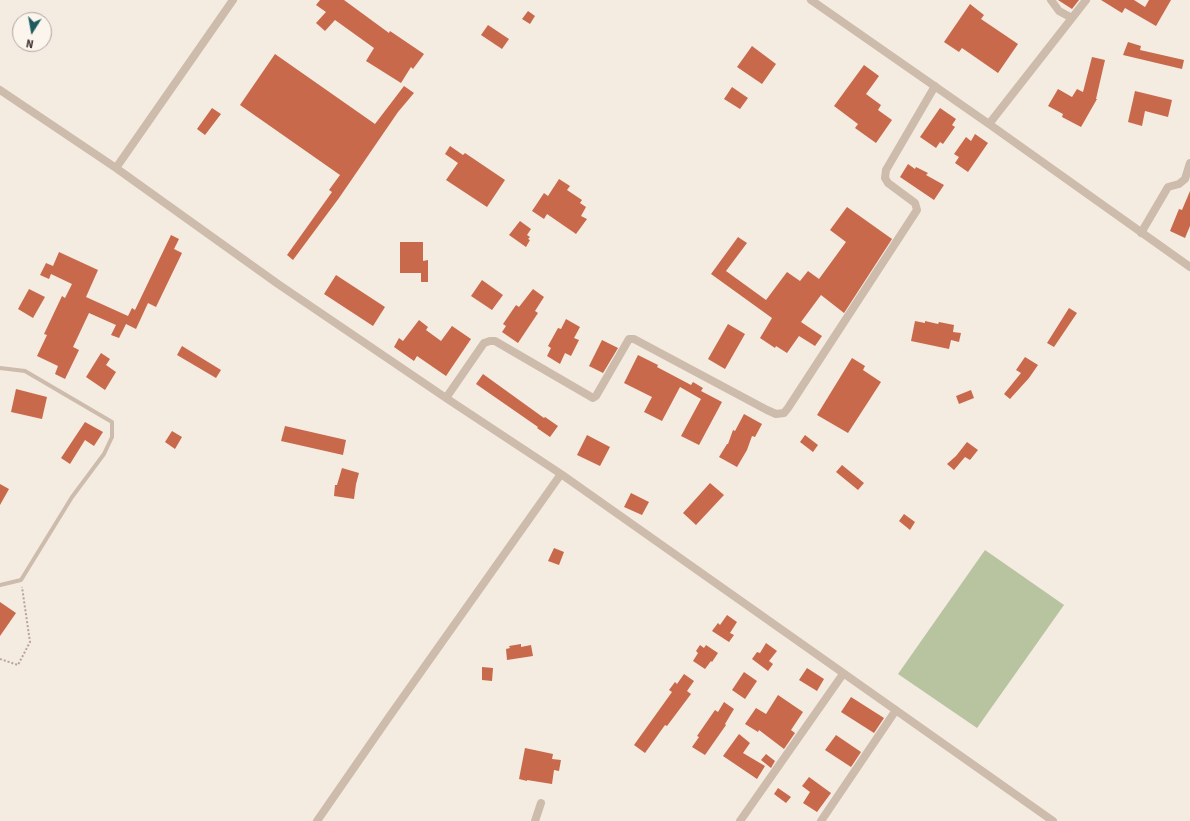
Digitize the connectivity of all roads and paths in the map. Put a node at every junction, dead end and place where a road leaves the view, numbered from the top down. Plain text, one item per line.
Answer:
1 (233, 0) edge
2 (811, 0) edge
3 (1051, 0) edge
4 (1086, 0) edge
5 (1072, 18) junction
6 (935, 86) junction
7 (0, 90) edge
8 (989, 124) junction
9 (1190, 163) edge
10 (116, 168) junction
11 (1141, 233) junction
12 (1190, 267) edge
13 (0, 368) edge
14 (446, 398) junction
15 (561, 474) junction
16 (21, 580) junction
17 (0, 585) edge
18 (0, 659) edge
19 (843, 674) junction
20 (896, 710) junction
21 (541, 803) dead end
22 (317, 821) edge
23 (535, 821) edge
24 (740, 821) edge
25 (821, 821) edge
26 (1053, 821) edge

1 - 10 street
2 - 6 street
3 - 5 street
4 - 5 street
5 - 8 street
6 - 8 street
6 - 14 street
7 - 10 street
8 - 11 street
9 - 11 street
10 - 14 street
11 - 12 street
13 - 16 lane
14 - 15 street
15 - 19 street
15 - 22 street
16 - 17 lane
16 - 18 path
19 - 20 street
19 - 24 street
20 - 25 street
20 - 26 street
21 - 23 street

